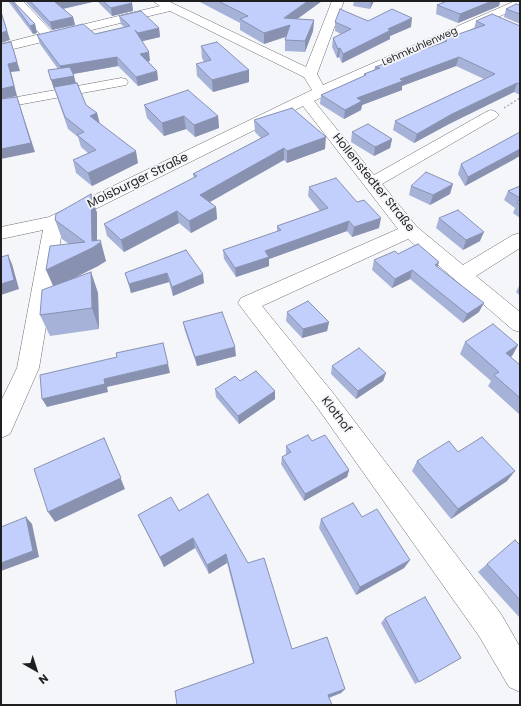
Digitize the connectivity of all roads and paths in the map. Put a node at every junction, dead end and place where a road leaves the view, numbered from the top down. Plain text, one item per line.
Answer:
1 (16, 1) edge
2 (159, 1) edge
3 (338, 1) edge
4 (494, 1) edge
5 (515, 5) edge
6 (172, 7) junction
7 (488, 16) junction
8 (507, 24) edge
9 (48, 36) junction
10 (1, 48) edge
11 (310, 74) junction
12 (121, 82) dead end
13 (320, 92) junction
14 (305, 99) junction
15 (1, 104) edge
16 (491, 115) dead end
17 (372, 183) junction
18 (54, 222) junction
19 (410, 231) junction
20 (1, 233) edge
21 (520, 239) edge
22 (464, 275) junction
23 (520, 324) edge
24 (1, 427) edge
25 (520, 676) edge

1 - 9 street
2 - 6 street
3 - 11 street
4 - 5 street
5 - 7 street, Lehmkuhlenweg
6 - 9 street
6 - 11 street
7 - 8 street
7 - 13 street, Lehmkuhlenweg
9 - 10 street
11 - 13 street
12 - 15 street
13 - 14 street, Lehmkuhlenweg
14 - 17 street, Hollenstedter Straße
14 - 18 street, Moisburger Straße
16 - 17 street
17 - 19 street, Hollenstedter Straße
18 - 20 street, Moisburger Straße
18 - 24 street
19 - 22 street, Hollenstedter Straße
19 - 25 street, Klothof
21 - 22 street
22 - 23 street, Hollenstedter Straße

